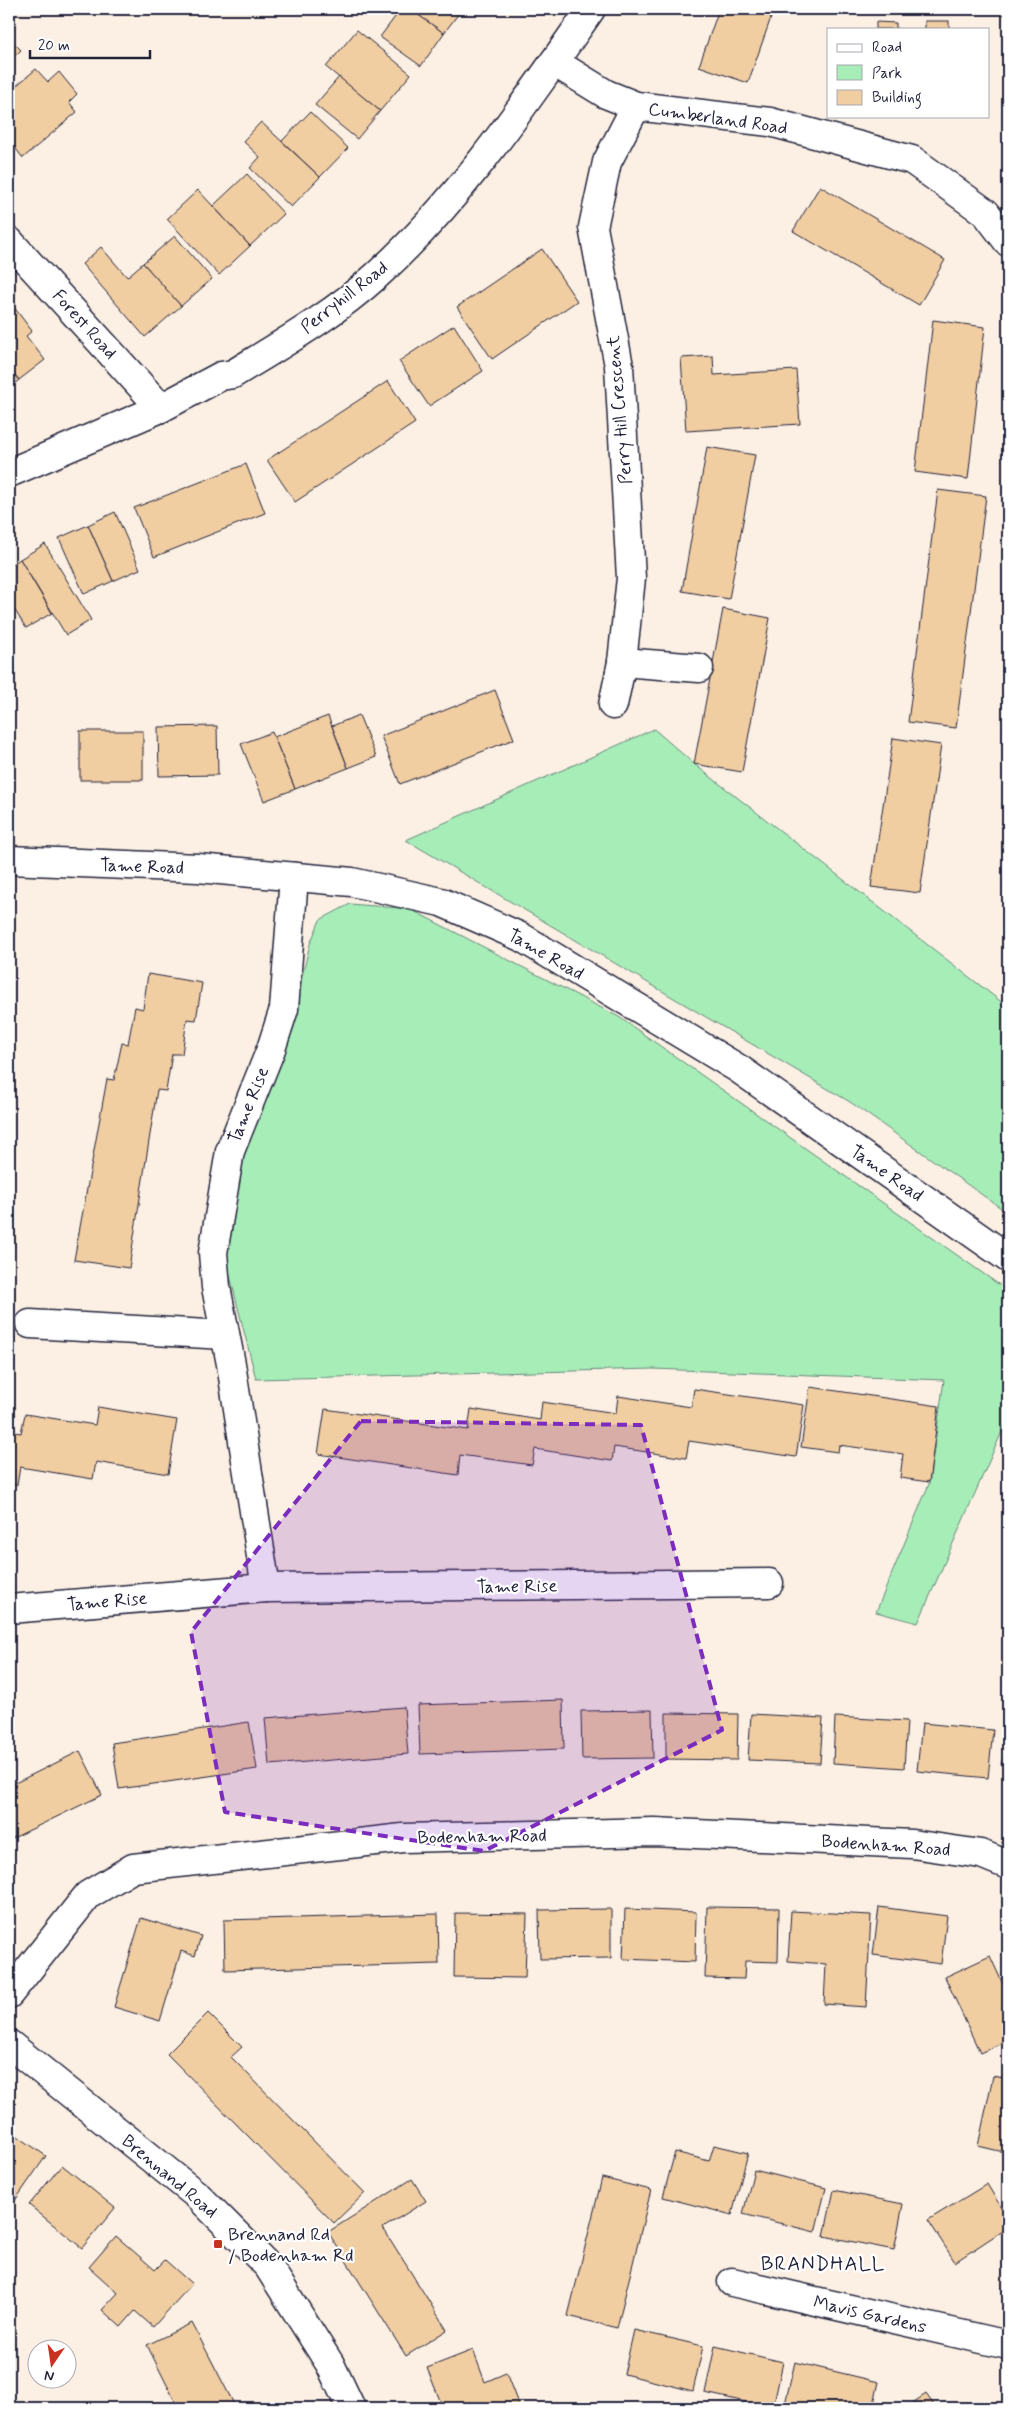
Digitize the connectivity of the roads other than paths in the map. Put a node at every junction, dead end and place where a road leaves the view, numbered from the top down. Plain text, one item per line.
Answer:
1 (591, 9) edge
2 (554, 62) junction
3 (636, 106) junction
4 (9, 241) edge
5 (1008, 242) edge
6 (161, 408) junction
7 (9, 473) edge
8 (622, 662) junction
9 (699, 668) dead end
10 (613, 705) dead end
11 (9, 860) edge
12 (294, 877) junction
13 (1008, 1258) edge
14 (30, 1324) dead end
15 (224, 1335) junction
16 (769, 1583) dead end
17 (266, 1588) junction
18 (9, 1610) edge
19 (1008, 1865) edge
20 (9, 1994) edge
21 (9, 2044) edge
22 (732, 2282) dead end
23 (1008, 2346) edge
24 (351, 2408) edge

1 - 2 street, Perryhill Road
2 - 3 street, Cumberland Road
2 - 6 street, Perryhill Road
3 - 5 street, Cumberland Road
3 - 8 street, Perry Hill Crescent
4 - 6 street, Forest Road
6 - 7 street, Perryhill Road
8 - 9 street
8 - 10 street, Perry Hill Crescent
11 - 12 street, Tame Road
12 - 13 street, Tame Road
12 - 15 street, Tame Rise
14 - 15 street
15 - 17 street, Tame Rise
16 - 17 street, Tame Rise
17 - 18 street, Tame Rise
19 - 20 street, Bodenham Road
21 - 24 street, Brennand Road
22 - 23 street, Mavis Gardens

